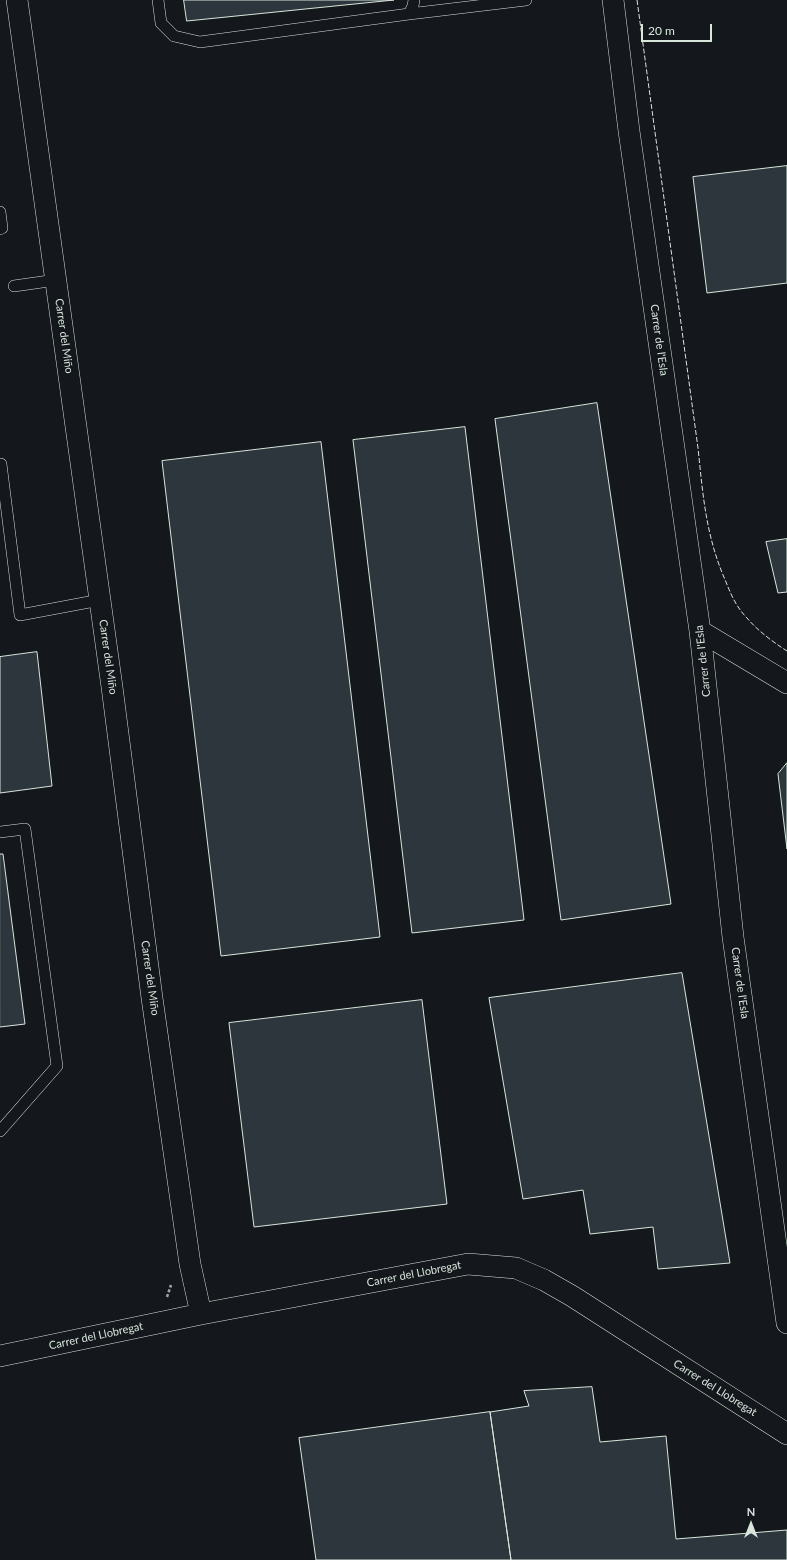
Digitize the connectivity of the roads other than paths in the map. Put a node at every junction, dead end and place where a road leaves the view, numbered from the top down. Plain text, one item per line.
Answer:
1 (17, 0) edge
2 (158, 0) edge
3 (414, 0) edge
4 (526, 0) edge
5 (613, 0) edge
6 (409, 14) junction
7 (0, 212) edge
8 (0, 229) edge
9 (56, 280) junction
10 (14, 286) dead end
11 (1, 464) edge
12 (100, 600) junction
13 (700, 630) junction
14 (787, 683) edge
15 (0, 832) edge
16 (0, 1131) edge
17 (201, 1314) junction
18 (787, 1323) edge
19 (0, 1356) edge
20 (787, 1434) edge

1 - 9 street, Carrer del Miño
2 - 6 lane
3 - 6 lane
4 - 6 lane
5 - 13 street, Carrer de l'Esla
7 - 8 lane
9 - 10 lane
9 - 12 street, Carrer del Miño
11 - 12 lane
12 - 17 street, Carrer del Miño
13 - 14 street
13 - 18 street, Carrer de l'Esla
15 - 16 lane
17 - 19 street, Carrer del Llobregat
17 - 20 street, Carrer del Llobregat

